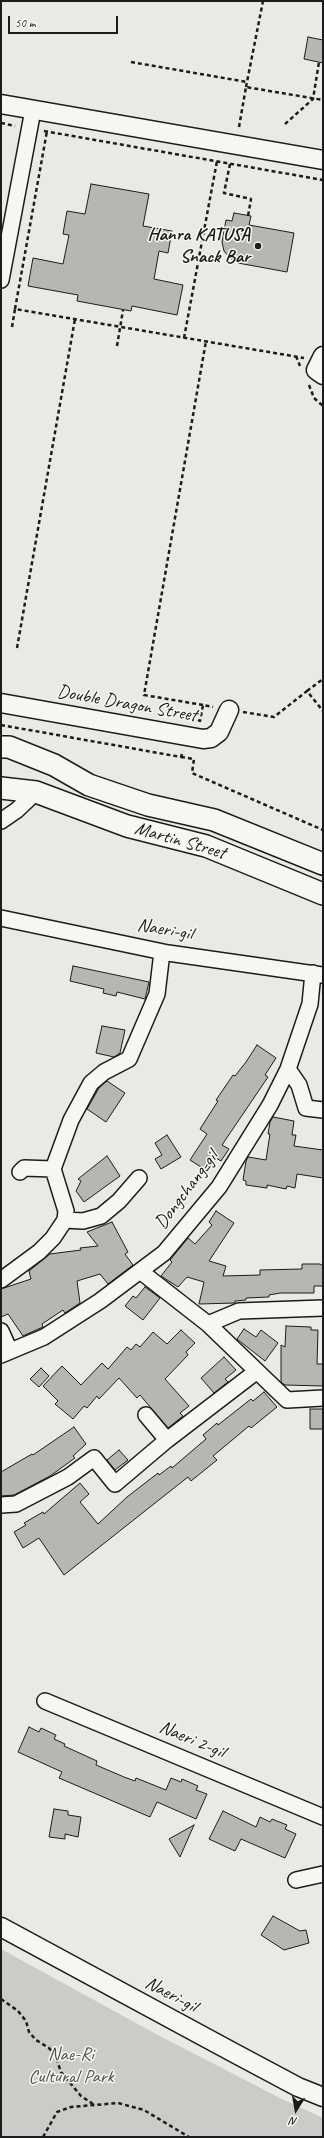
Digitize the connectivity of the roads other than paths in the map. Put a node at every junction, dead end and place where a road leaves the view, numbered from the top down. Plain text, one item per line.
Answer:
1 (1, 104) edge
2 (33, 110) junction
3 (323, 160) edge
4 (1, 280) edge
5 (1, 703) edge
6 (229, 710) road end
7 (1, 747) edge
8 (1, 788) edge
9 (36, 792) junction
10 (1, 821) edge
11 (323, 864) edge
12 (323, 894) edge
13 (1, 918) edge
14 (162, 952) junction
15 (318, 974) edge
16 (288, 1068) junction
17 (323, 1110) edge
18 (53, 1169) junction
19 (20, 1172) dead end
20 (139, 1178) dead end
21 (65, 1220) junction
22 (140, 1271) junction
23 (1, 1280) edge
24 (323, 1308) edge
25 (208, 1324) junction
26 (1, 1331) edge
27 (5, 1353) edge
28 (257, 1371) junction
29 (323, 1398) edge
30 (146, 1415) dead end
31 (167, 1440) junction
32 (1, 1505) edge
33 (45, 1701) dead end
34 (323, 1817) edge
35 (323, 1874) edge
36 (296, 1880) dead end
37 (1, 1927) edge
38 (323, 2097) edge

1 - 2 street
2 - 3 street
2 - 4 street
5 - 6 street, Double Dragon Street
7 - 11 main road, Martin Street
8 - 9 main road, Martin Street
9 - 10 street
9 - 12 main road, Martin Street
13 - 14 street, Naeri-gil
14 - 15 street, Naeri-gil
14 - 18 street
15 - 16 street, Dongchang-gil
16 - 17 street
16 - 22 street, Dongchang-gil
18 - 19 street
18 - 21 street
20 - 21 street
21 - 23 street
22 - 25 street
22 - 27 street, Dongchang-gil
24 - 25 street
25 - 28 street
26 - 27 street
28 - 29 street
28 - 31 street
30 - 31 street
31 - 32 street
33 - 34 street, Naeri 2-gil
35 - 36 street
37 - 38 street, Naeri-gil

